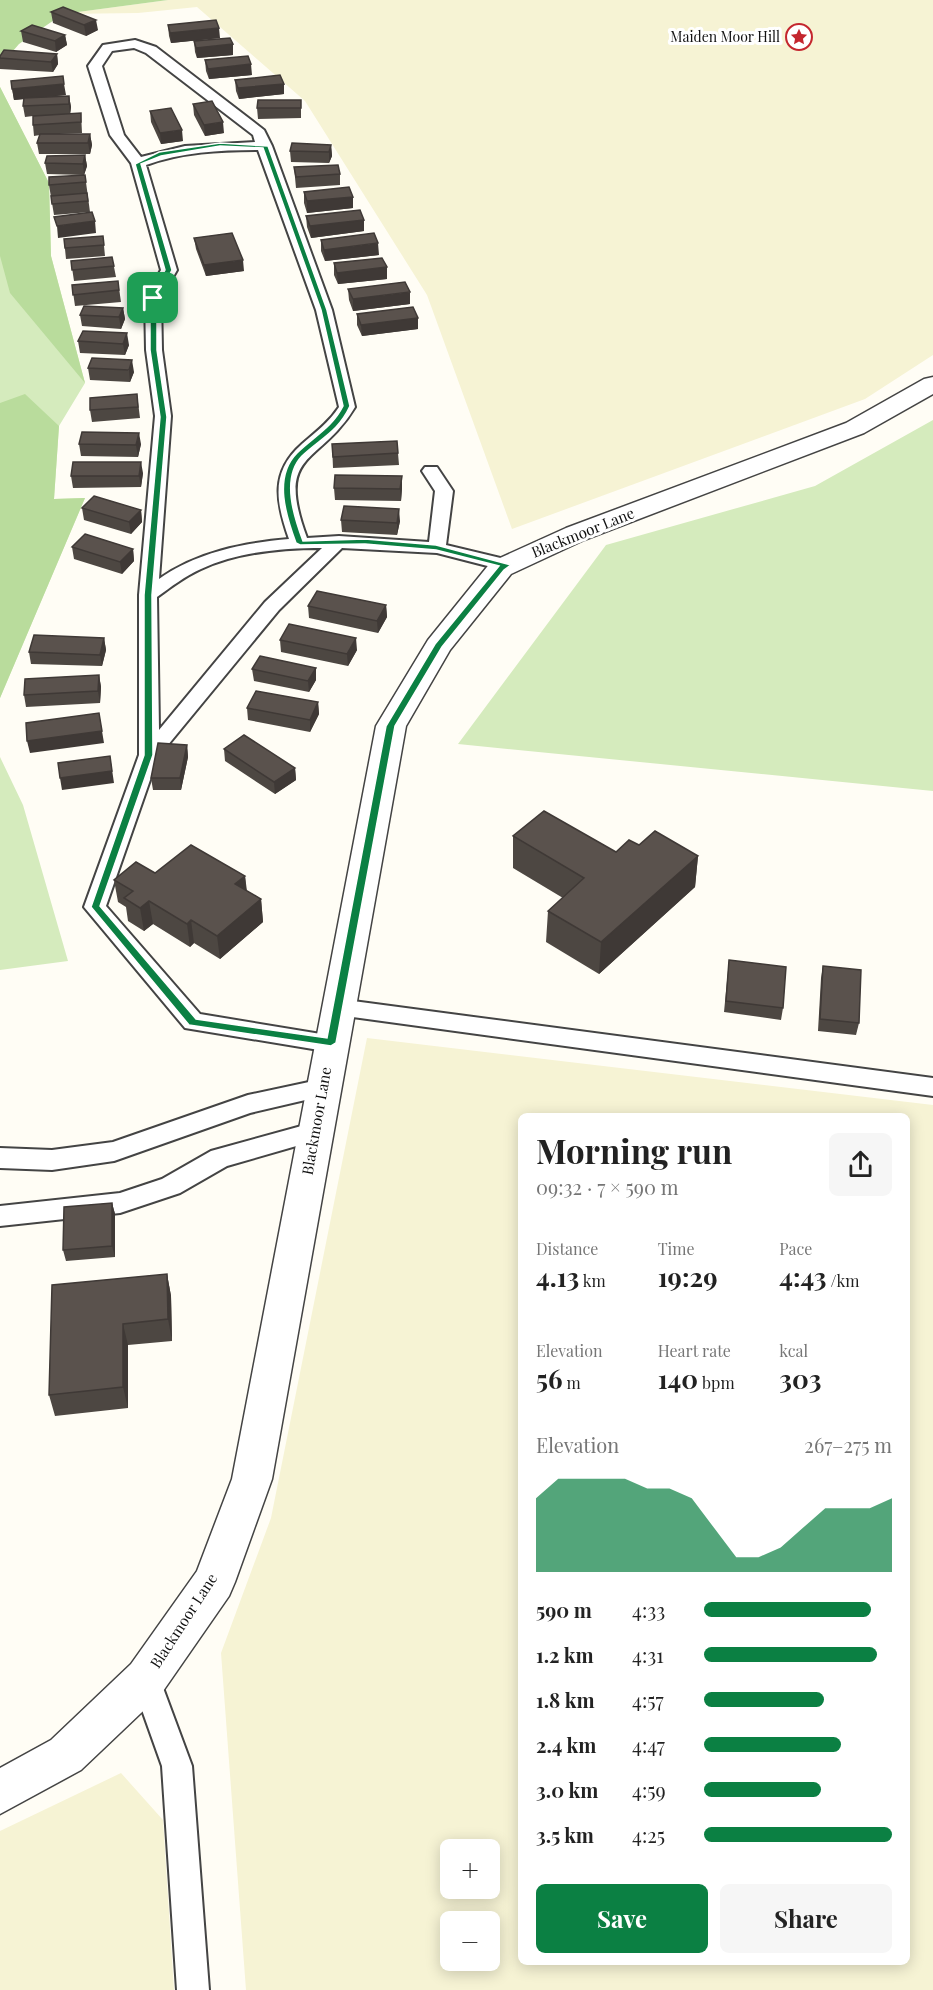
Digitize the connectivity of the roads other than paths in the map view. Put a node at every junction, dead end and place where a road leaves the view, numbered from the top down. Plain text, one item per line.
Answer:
1 (265, 146) junction
2 (138, 164) junction
3 (933, 384) edge
4 (431, 471) dead end
5 (339, 541) junction
6 (300, 543) junction
7 (436, 548) junction
8 (507, 565) junction
9 (148, 595) junction
10 (149, 755) junction
11 (338, 1007) junction
12 (331, 1043) junction
13 (933, 1087) edge
14 (323, 1088) junction
15 (315, 1131) junction
16 (0, 1158) edge
17 (0, 1216) edge
18 (146, 1679) junction
19 (0, 1792) edge
20 (193, 1990) edge

1 - 2 lane
1 - 2 lane
1 - 6 lane
2 - 9 lane
3 - 8 street, Blackmoor Lane
4 - 7 lane
5 - 6 lane
5 - 7 lane
5 - 10 lane
6 - 9 lane
7 - 8 lane
8 - 11 street, Blackmoor Lane
9 - 10 lane
10 - 12 lane
11 - 12 street, Blackmoor Lane
11 - 13 lane
12 - 14 street, Blackmoor Lane
14 - 15 street, Blackmoor Lane
14 - 16 lane
15 - 17 lane
15 - 18 street, Blackmoor Lane
18 - 19 street, Blackmoor Lane
18 - 20 lane

